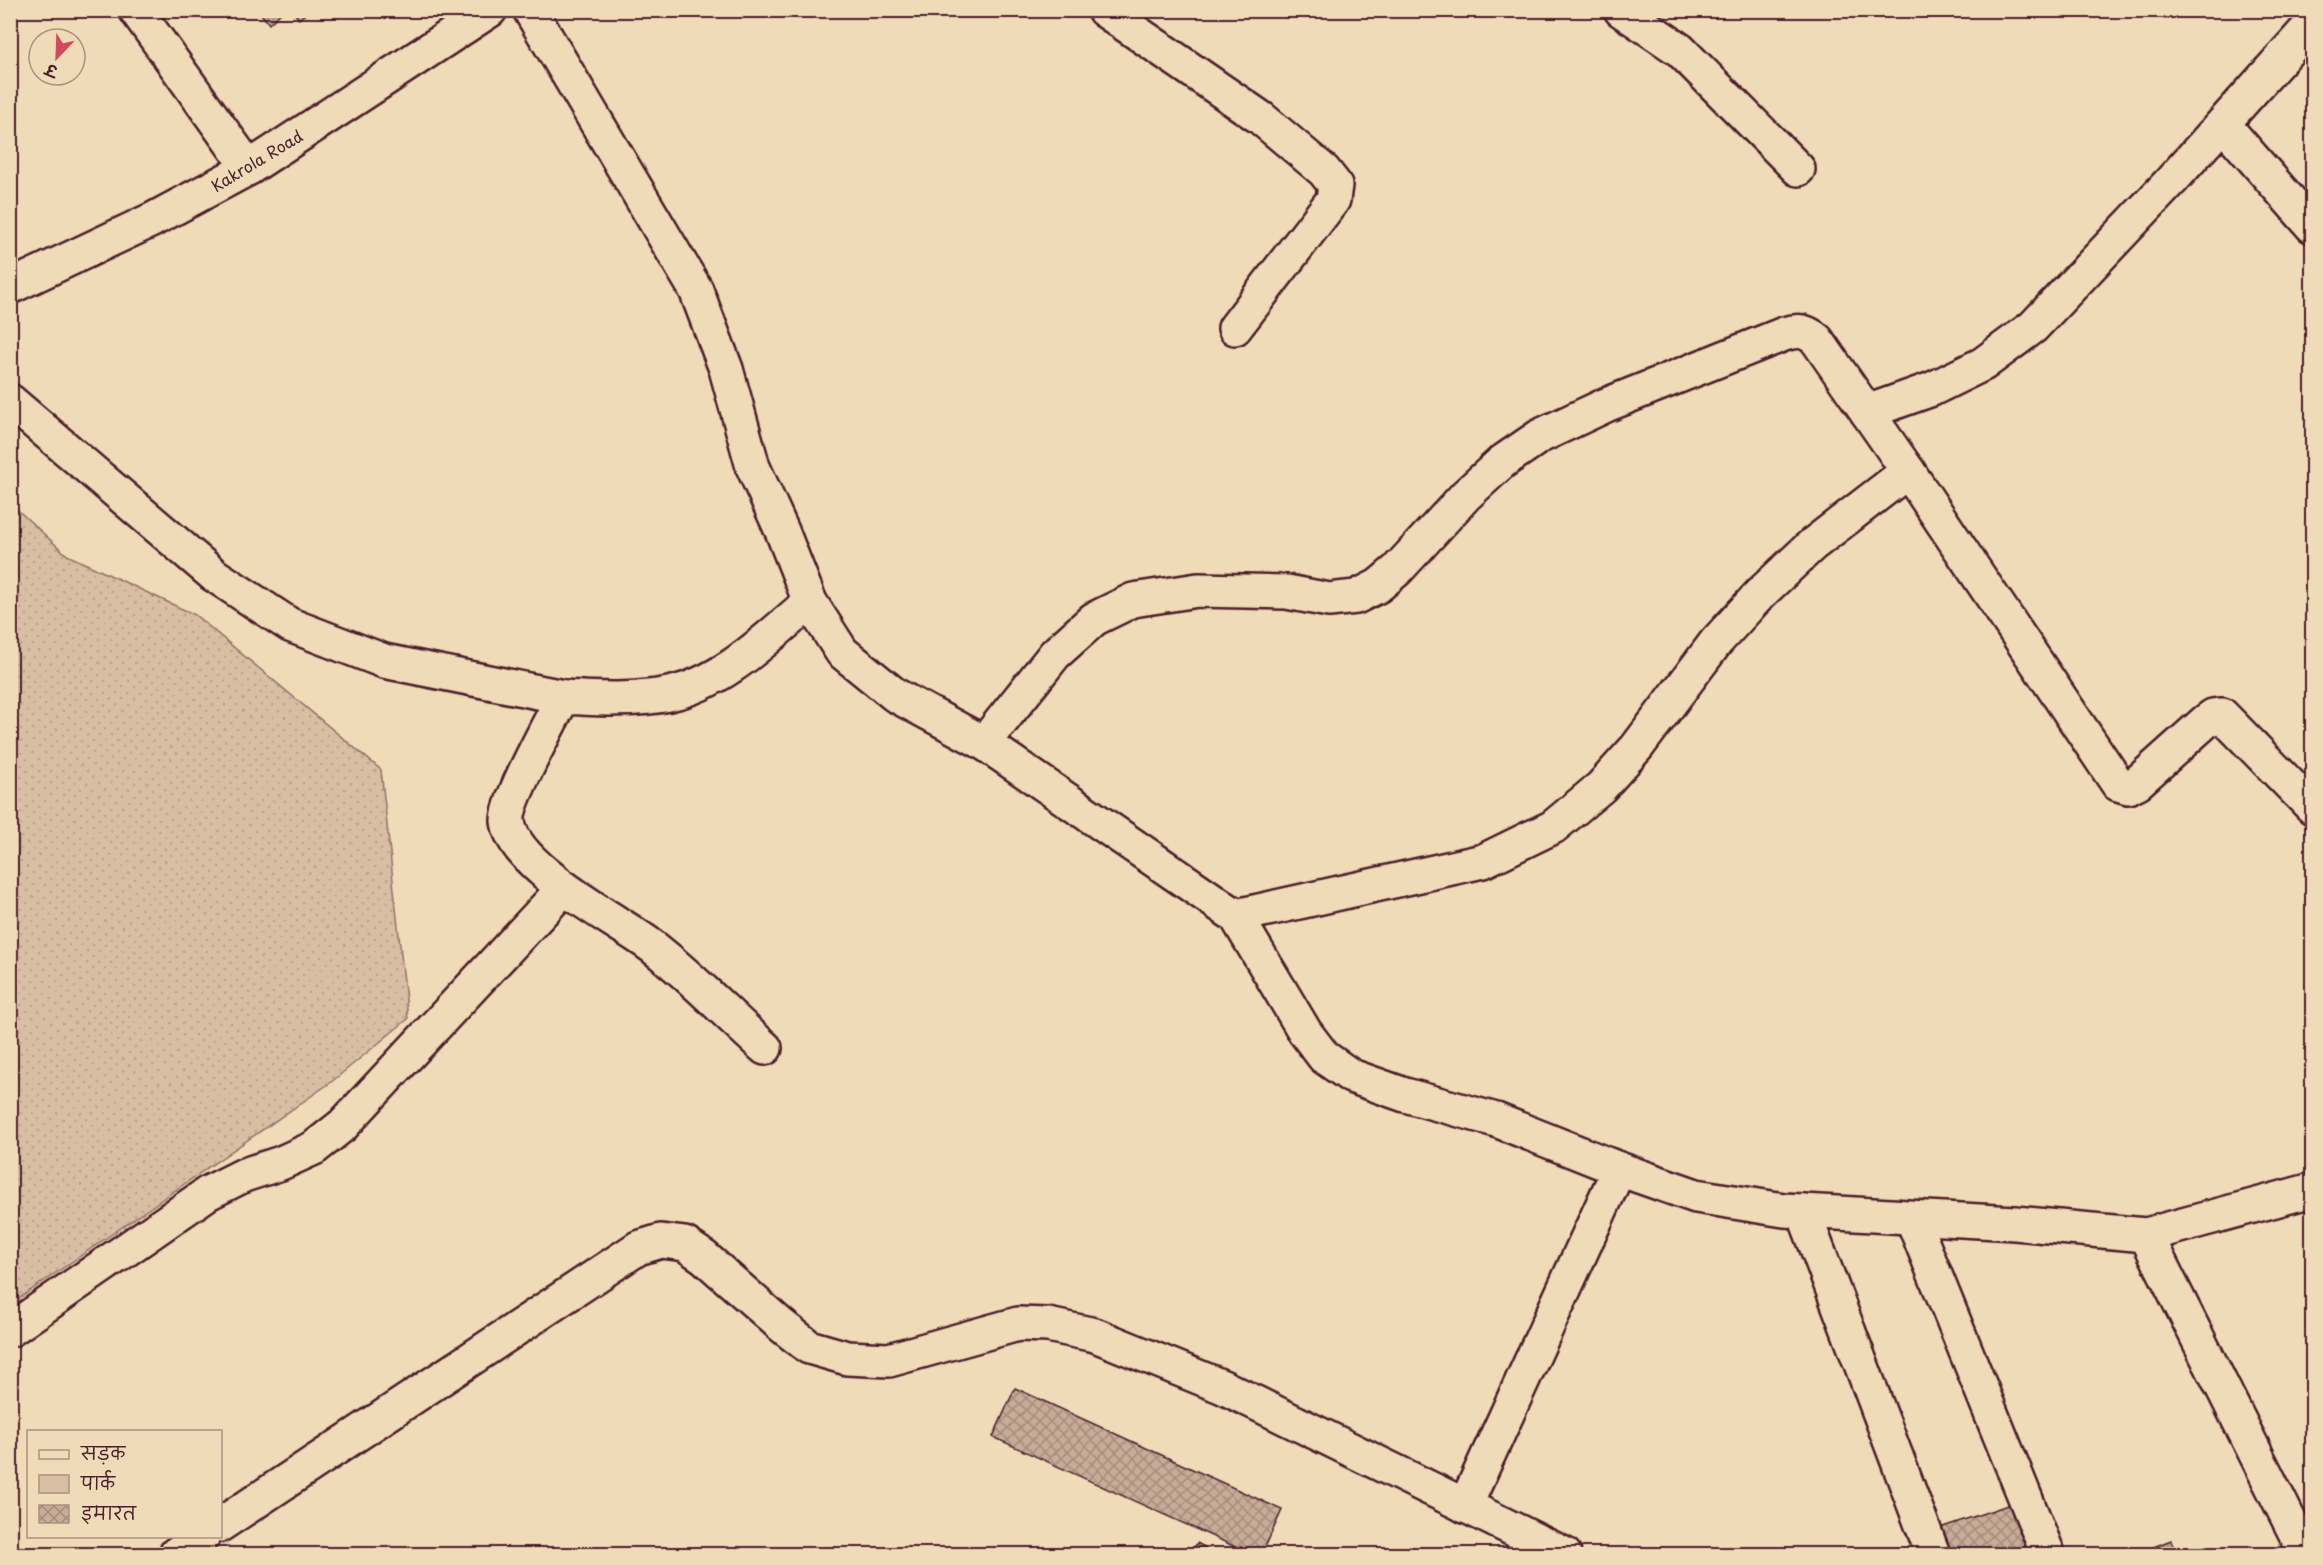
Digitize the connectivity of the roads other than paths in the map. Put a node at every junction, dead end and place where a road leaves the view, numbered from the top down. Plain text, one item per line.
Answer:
1 (136, 10) edge
2 (490, 10) edge
3 (530, 10) edge
4 (1104, 10) edge
5 (1621, 10) edge
6 (2313, 24) edge
7 (2223, 124) junction
8 (249, 168) junction
9 (1797, 169) dead end
10 (2313, 226) edge
11 (10, 287) edge
12 (1235, 328) dead end
13 (10, 400) edge
14 (1867, 412) junction
15 (1908, 471) junction
16 (810, 602) junction
17 (563, 697) junction
18 (984, 743) junction
19 (2313, 807) edge
20 (564, 888) junction
21 (1236, 916) junction
22 (765, 1048) dead end
23 (1619, 1169) junction
24 (2313, 1190) edge
25 (1803, 1211) junction
26 (1912, 1218) junction
27 (2146, 1235) junction
28 (10, 1330) edge
29 (1466, 1506) junction
30 (222, 1524) edge
31 (200, 1538) edge
32 (176, 1554) edge
33 (1564, 1554) edge
34 (1933, 1554) edge
35 (2048, 1554) edge
36 (2306, 1554) edge

1 - 8 street
2 - 8 street, Kakrola Road
3 - 16 street
4 - 12 street
5 - 9 street
6 - 7 street
7 - 10 street
7 - 14 street
8 - 11 street, Kakrola Road
13 - 17 street
14 - 15 street
14 - 18 street
15 - 19 street
15 - 21 street
16 - 17 street
16 - 18 street
17 - 20 street
18 - 21 street
20 - 22 street
20 - 28 street
21 - 23 street
23 - 25 street
23 - 29 street
24 - 27 street
25 - 26 street
25 - 34 street
26 - 27 street
26 - 35 street
27 - 36 street
29 - 30 street
29 - 33 street
31 - 32 street

